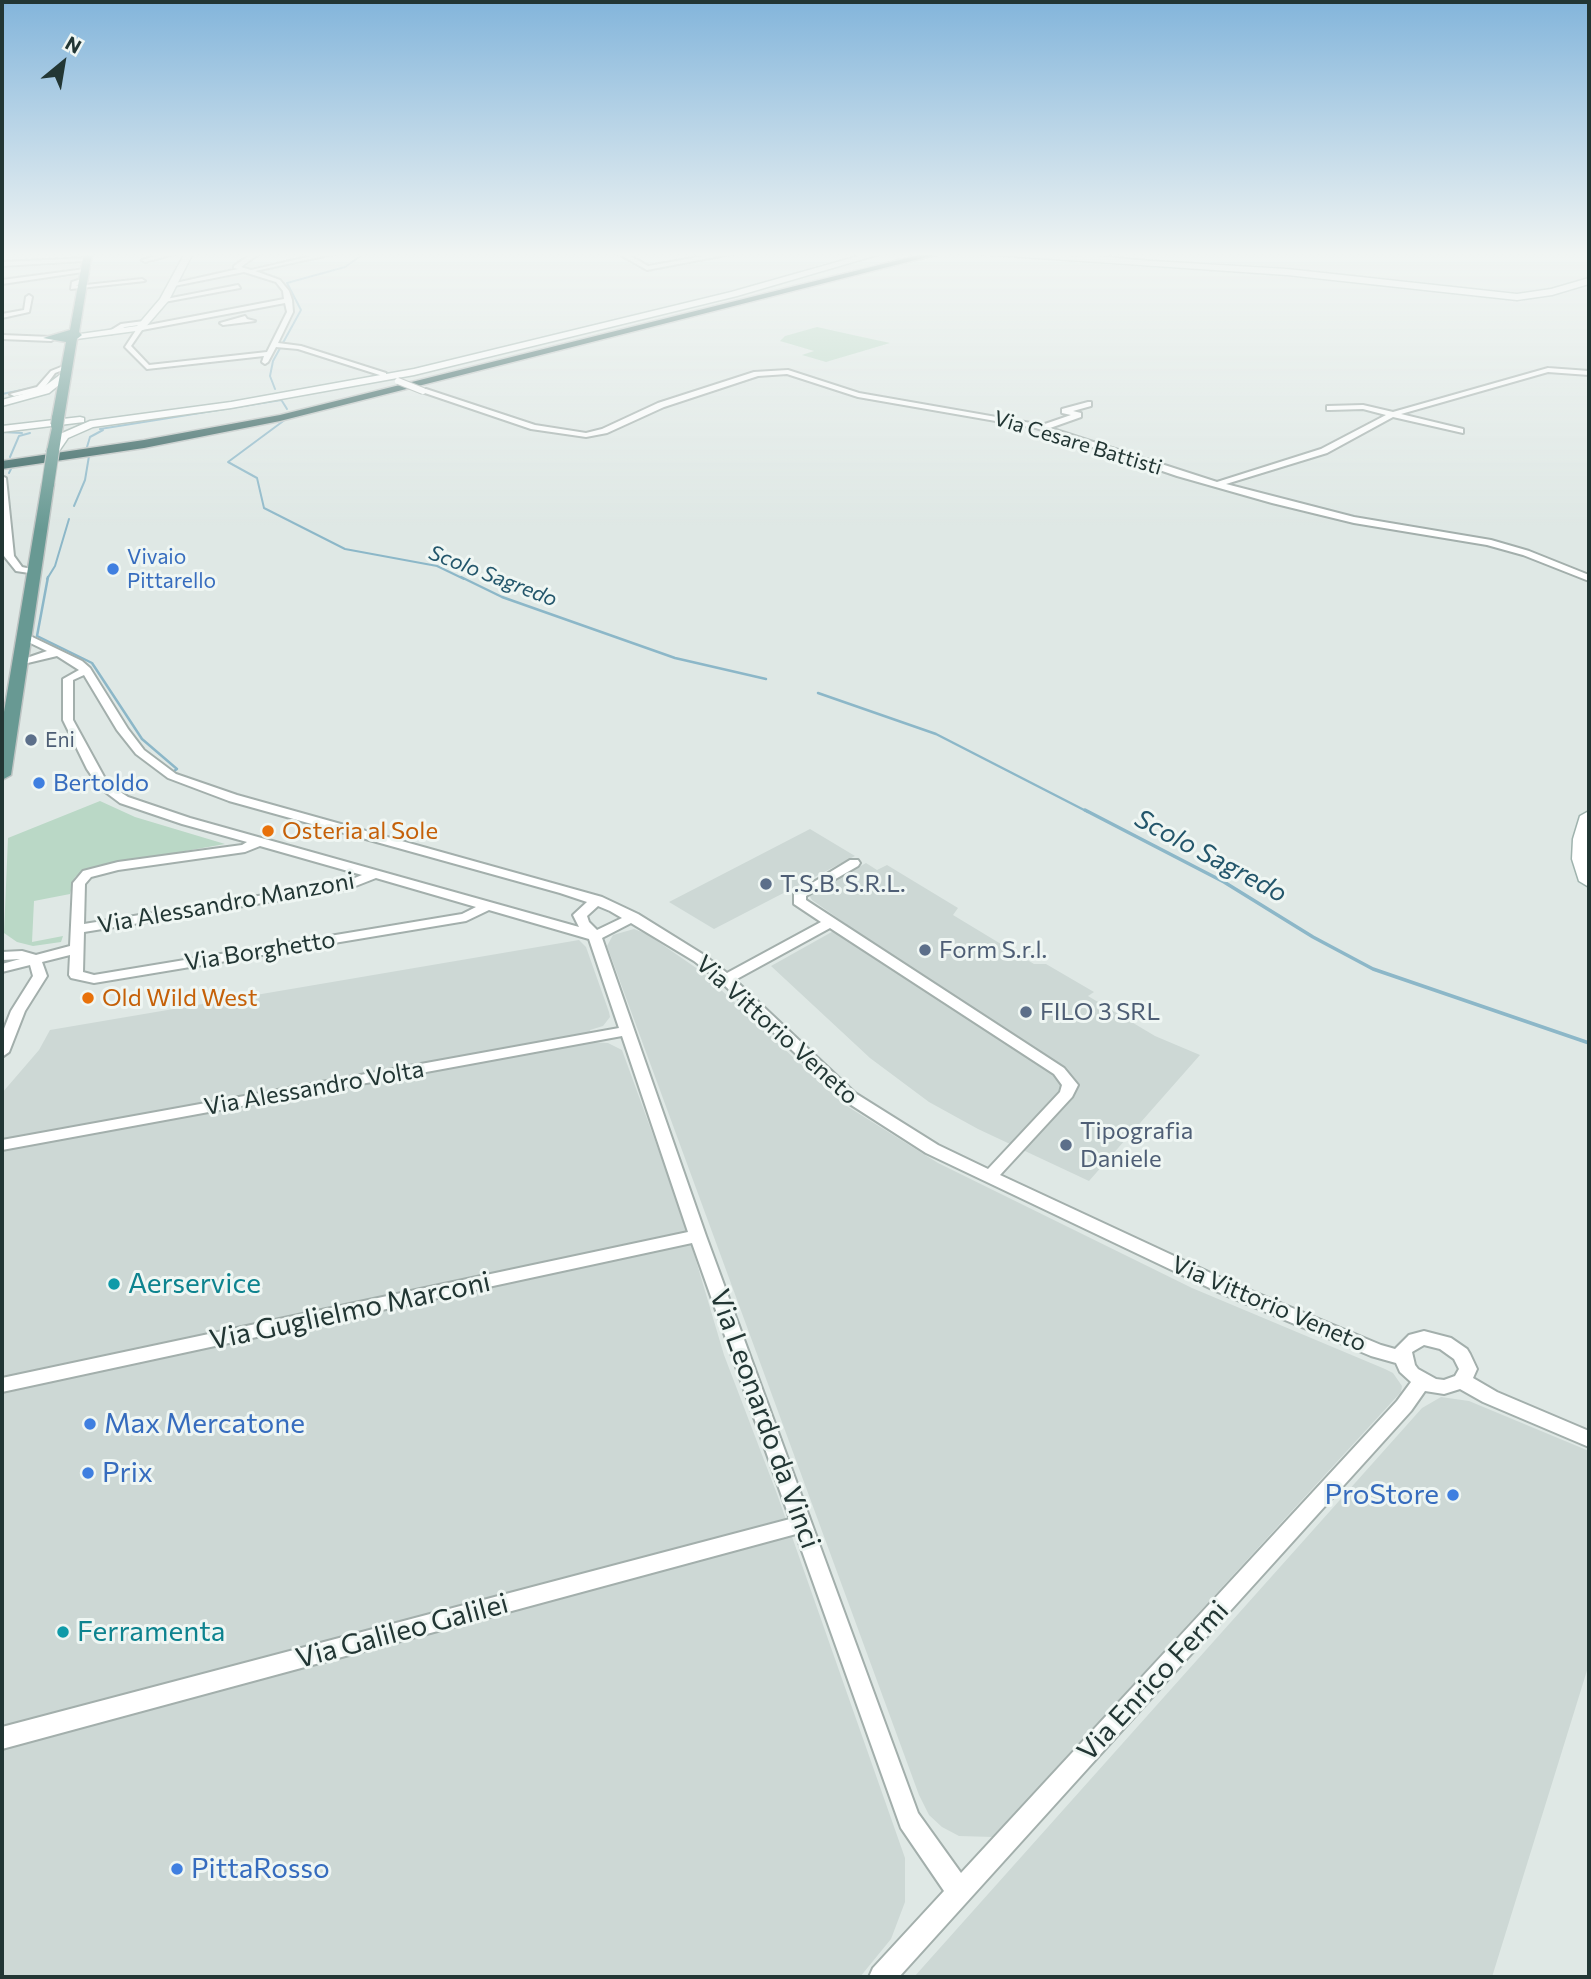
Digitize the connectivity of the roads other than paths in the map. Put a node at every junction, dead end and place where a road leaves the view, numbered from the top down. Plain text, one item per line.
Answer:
1 (73, 345) edge
2 (127, 345) edge
3 (278, 345) edge
4 (281, 345) edge
5 (526, 345) edge
6 (559, 345) edge
7 (570, 345) edge
8 (268, 354) junction
9 (265, 362) dead end
10 (66, 371) junction
11 (1589, 373) edge
12 (312, 391) junction
13 (62, 393) junction
14 (14, 394) dead end
15 (2, 404) edge
16 (1088, 404) dead end
17 (1330, 408) dead end
18 (1391, 415) junction
19 (59, 417) junction
20 (1042, 428) junction
21 (2, 429) edge
22 (1460, 431) dead end
23 (53, 451) junction
24 (2, 463) edge
25 (2, 478) edge
26 (1219, 485) junction
27 (33, 572) junction
28 (1589, 578) edge
29 (24, 636) junction
30 (59, 652) junction
31 (19, 664) junction
32 (86, 670) junction
33 (2, 775) edge
34 (1589, 816) edge
35 (259, 841) junction
36 (854, 863) dead end
37 (375, 874) junction
38 (1589, 881) edge
39 (597, 900) junction
40 (488, 906) junction
41 (580, 915) junction
42 (633, 917) junction
43 (830, 922) junction
44 (554, 924) junction
45 (77, 929) junction
46 (595, 936) junction
47 (76, 948) junction
48 (2, 956) edge
49 (35, 960) junction
50 (2, 968) edge
51 (726, 979) junction
52 (626, 1031) junction
53 (2, 1052) edge
54 (2, 1145) edge
55 (989, 1177) junction
56 (698, 1236) junction
57 (1402, 1358) junction
58 (1422, 1381) junction
59 (1462, 1381) junction
60 (2, 1385) edge
61 (1589, 1439) edge
62 (802, 1524) junction
63 (2, 1738) edge
64 (959, 1891) junction
65 (882, 1977) edge

1 - 10 main road
2 - 8 street
3 - 8 street
4 - 20 street, Via Cesare Battisti, bridge
5 - 12 street
6 - 24 highway
7 - 24 highway
8 - 9 street
10 - 13 main road
10 - 14 street
10 - 15 street
11 - 18 street
12 - 13 street
12 - 21 street
12 - 23 street
13 - 19 main road
15 - 19 street
16 - 20 street
17 - 18 street
18 - 22 street
18 - 26 street
19 - 23 main road
20 - 26 street, Via Cesare Battisti
23 - 27 main road, bridge
25 - 27 street
26 - 28 street, Via Cesare Battisti
27 - 29 main road
29 - 30 street, Via Vittorio Veneto
29 - 31 main road
30 - 31 street
30 - 32 street, Via Vittorio Veneto
31 - 33 main road
32 - 35 street
32 - 39 street, Via Vittorio Veneto
34 - 38 street
35 - 37 street
35 - 45 street, Via Borghetto
36 - 43 street
37 - 40 street
37 - 45 street, Via Alessandro Manzoni
39 - 41 street
39 - 42 street, Via Vittorio Veneto
40 - 44 street
40 - 47 street, Via Borghetto
41 - 44 street
41 - 46 street, Via Leonardo da Vinci
42 - 46 street
42 - 51 street, Via Vittorio Veneto
43 - 51 street
43 - 55 street
44 - 46 street
45 - 47 street, Via Borghetto
46 - 52 street, Via Leonardo da Vinci
47 - 49 street
48 - 49 street
49 - 50 street
49 - 53 street
51 - 55 street, Via Vittorio Veneto
52 - 54 street, Via Alessandro Volta
52 - 56 street, Via Leonardo da Vinci
55 - 57 street, Via Vittorio Veneto
56 - 60 street, Via Guglielmo Marconi
56 - 62 street, Via Leonardo da Vinci
57 - 58 street
57 - 59 street
58 - 59 street
58 - 64 street, Via Enrico Fermi
59 - 61 street
62 - 63 street, Via Galileo Galilei
62 - 64 street, Via Leonardo da Vinci
64 - 65 street, Via Enrico Fermi

